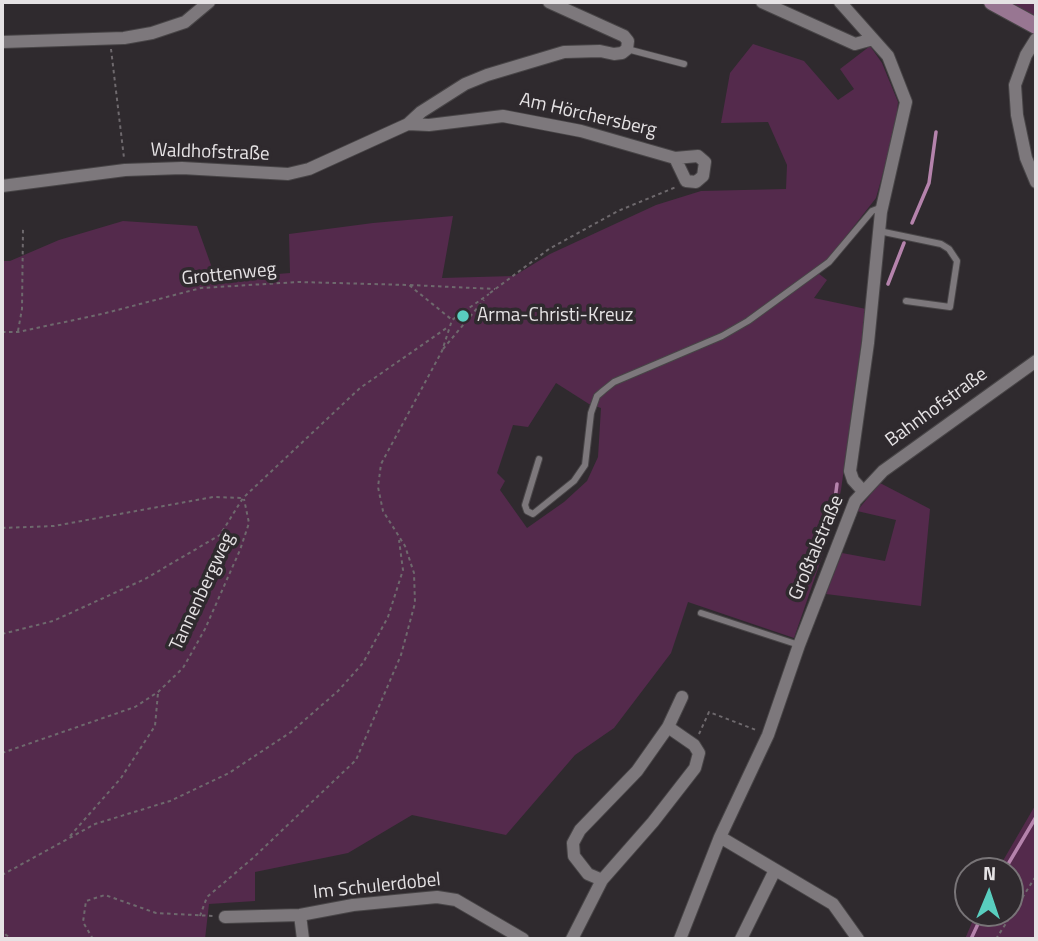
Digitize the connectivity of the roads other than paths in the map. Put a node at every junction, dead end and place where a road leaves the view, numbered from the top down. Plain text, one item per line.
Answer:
1 (209, 2) edge
2 (549, 2) edge
3 (762, 2) edge
4 (840, 2) edge
5 (992, 2) edge
6 (1036, 28) edge
7 (873, 38) junction
8 (2, 42) edge
9 (627, 48) junction
10 (684, 64) dead end
11 (408, 124) junction
12 (675, 158) junction
13 (1036, 182) edge
14 (2, 186) edge
15 (882, 207) junction
16 (879, 230) junction
17 (906, 301) dead end
18 (1036, 361) edge
19 (539, 459) dead end
20 (863, 491) junction
21 (701, 612) dead end
22 (799, 645) junction
23 (682, 696) dead end
24 (668, 727) junction
25 (720, 837) junction
26 (775, 870) junction
27 (602, 880) junction
28 (300, 915) junction
29 (225, 917) road end
30 (303, 939) edge
31 (523, 939) edge
32 (572, 939) edge
33 (680, 939) edge
34 (741, 939) edge
35 (858, 939) edge

1 - 8 street
2 - 9 street
3 - 7 street
4 - 7 street, Großtalstraße
5 - 6 street
6 - 13 street
7 - 15 street, Großtalstraße
9 - 10 lane
9 - 11 street, Am Hörchersberg
11 - 12 street, Am Hörchersberg
11 - 14 street, Waldhofstraße
12 - 12 street, Am Hörchersberg
15 - 16 street, Großtalstraße
15 - 19 lane
16 - 17 lane
16 - 20 street, Großtalstraße
18 - 20 street, Bahnhofstraße
20 - 22 street, Großtalstraße
21 - 22 lane
22 - 25 street, Großtalstraße
23 - 24 street
24 - 27 street
24 - 27 street
25 - 26 street
25 - 33 street, Großtalstraße
26 - 34 street
26 - 35 street
27 - 32 street
28 - 29 street, Im Schulerdobel
28 - 30 street
28 - 31 street, Im Schulerdobel

